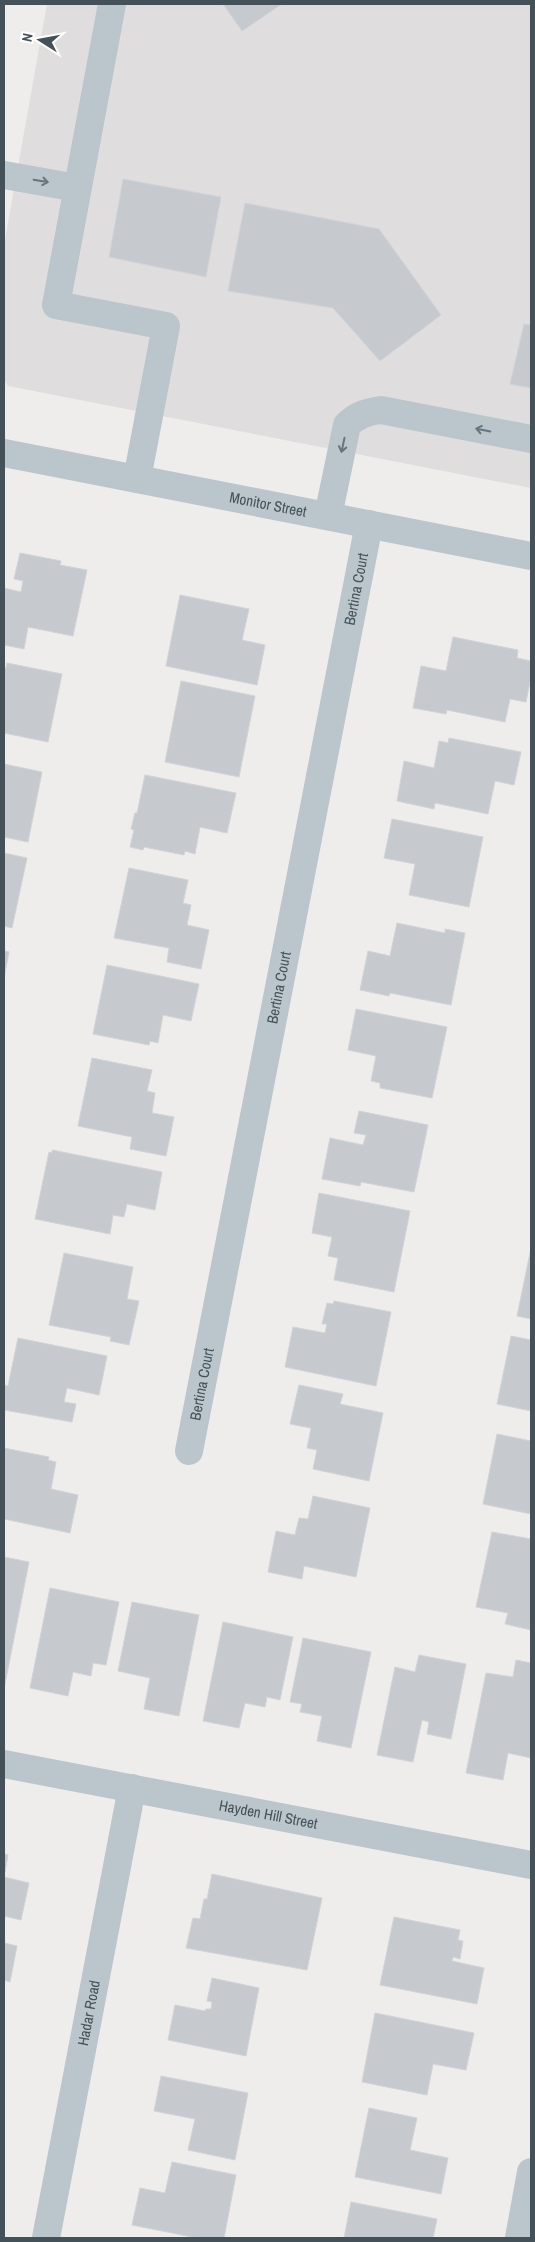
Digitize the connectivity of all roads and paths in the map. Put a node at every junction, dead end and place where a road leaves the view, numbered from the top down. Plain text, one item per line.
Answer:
1 (112, 4) edge
2 (4, 175) edge
3 (77, 188) junction
4 (531, 439) edge
5 (4, 453) edge
6 (137, 479) junction
7 (328, 516) junction
8 (369, 524) junction
9 (531, 556) edge
10 (188, 1451) dead end
11 (4, 1764) edge
12 (132, 1788) junction
13 (531, 1866) edge
14 (531, 2172) edge
15 (46, 2238) edge
16 (518, 2238) edge

1 - 3 street
2 -> 3 street
3 - 6 street
4 -> 7 street
5 - 6 street, Monitor Street
6 - 7 street, Monitor Street
7 - 8 street, Monitor Street
8 - 9 street, Monitor Street
8 - 10 street, Bertina Court
11 - 12 street, Hayden Hill Street
12 - 13 street, Hayden Hill Street
12 - 15 street, Hadar Road
14 - 16 street

